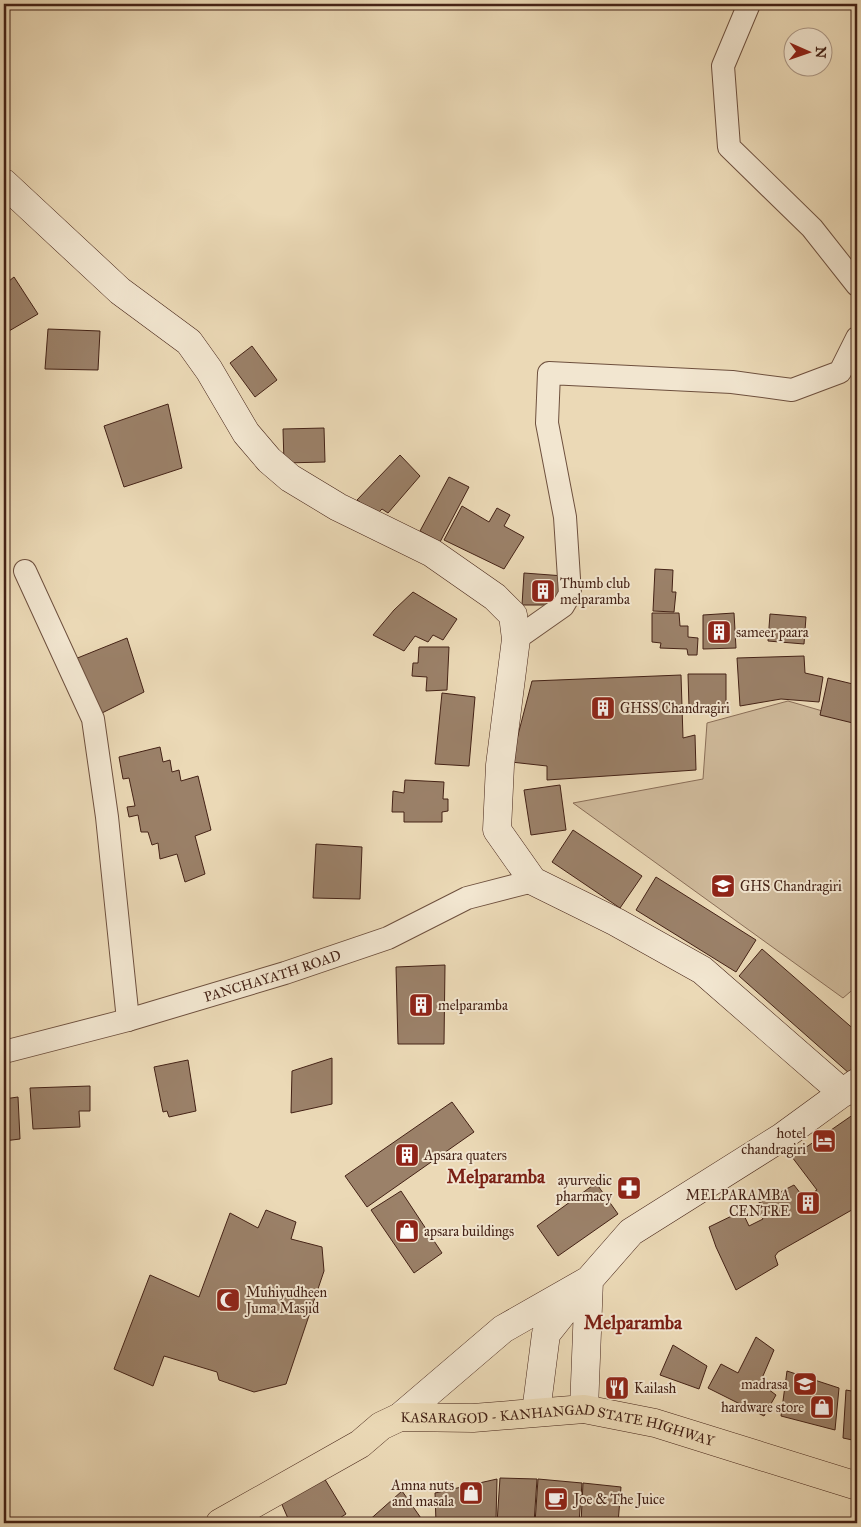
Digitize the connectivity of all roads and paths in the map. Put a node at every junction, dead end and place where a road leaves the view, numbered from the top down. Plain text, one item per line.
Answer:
1 (749, 4) edge
2 (4, 183) edge
3 (857, 285) edge
4 (857, 338) edge
5 (25, 571) dead end
6 (516, 639) junction
7 (533, 881) junction
8 (128, 1020) junction
9 (4, 1052) edge
10 (850, 1088) edge
11 (588, 1280) junction
12 (584, 1409) junction
13 (536, 1412) junction
14 (400, 1417) junction
15 (857, 1486) edge
16 (220, 1523) edge

1 - 3 street
2 - 6 street
4 - 6 street
5 - 8 street
6 - 7 street
7 - 8 street, PANCHAYATH ROAD
7 - 10 street
8 - 9 street, PANCHAYATH ROAD
10 - 11 street
11 - 12 street
11 - 13 street
11 - 14 street
12 - 13 main road, KASARAGOD - KANHANGAD STATE HIGHWAY
12 - 15 main road, KASARAGOD - KANHANGAD STATE HIGHWAY
13 - 14 main road, KASARAGOD - KANHANGAD STATE HIGHWAY
14 - 16 main road, KASARAGOD - KANHANGAD STATE HIGHWAY

